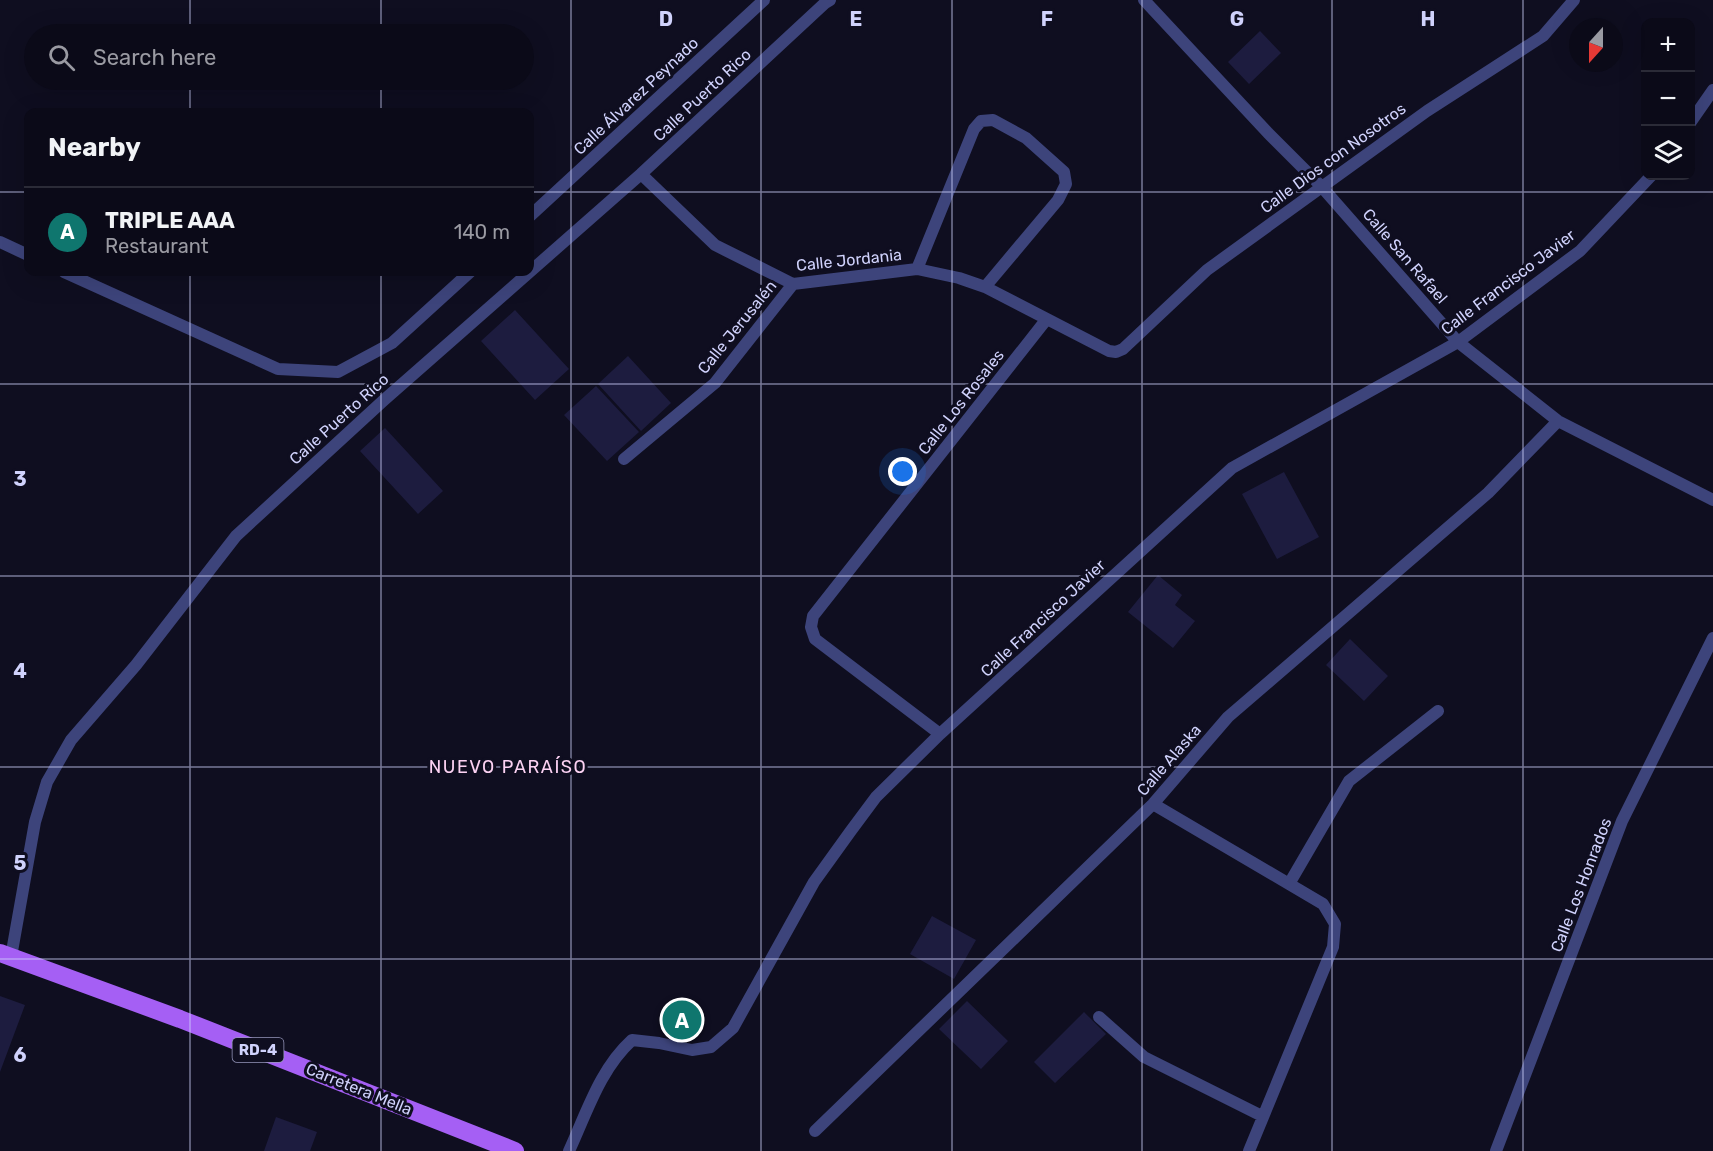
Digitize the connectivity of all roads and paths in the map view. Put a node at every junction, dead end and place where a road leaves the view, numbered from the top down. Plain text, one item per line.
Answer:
1 (764, 0) edge
2 (830, 0) edge
3 (1144, 0) edge
4 (1574, 0) edge
5 (1713, 90) edge
6 (1695, 116) edge
7 (641, 174) junction
8 (1647, 180) edge
9 (1321, 186) junction
10 (534, 212) edge
11 (0, 242) edge
12 (24, 253) edge
13 (534, 268) edge
14 (917, 269) junction
15 (73, 276) edge
16 (466, 276) edge
17 (525, 276) edge
18 (793, 284) junction
19 (985, 287) junction
20 (1046, 320) junction
21 (1458, 342) junction
22 (1116, 352) joint
23 (1558, 421) junction
24 (624, 459) dead end
25 (1713, 500) edge
26 (1713, 638) edge
27 (1438, 711) dead end
28 (940, 734) junction
29 (1153, 804) junction
30 (1289, 884) junction
31 (5, 955) edge
32 (1099, 1017) dead end
33 (1262, 1116) junction
34 (815, 1131) dead end
35 (515, 1151) edge
36 (569, 1151) edge
37 (1249, 1151) edge
38 (1497, 1151) edge

1 - 10 street, Calle Álvarez Peynado
2 - 7 street, Calle Puerto Rico
3 - 9 street, Calle San Rafael
4 - 9 street, Calle Dios con Nosotros
5 - 6 street
7 - 13 street, Calle Puerto Rico
7 - 18 street, Calle Jordania
8 - 21 street, Calle Francisco Javier
9 - 21 street, Calle San Rafael
9 - 22 street, Calle Dios con Nosotros
11 - 12 street
14 - 18 street, Calle Jordania
14 - 19 street, Calle Jordania
14 - 19 street
15 - 16 street
17 - 31 street, Calle Puerto Rico
18 - 24 street, Calle Jerusalén
19 - 20 street, Calle Jordania
20 - 22 street, Calle Jordania
20 - 28 street, Calle Los Rosales
21 - 23 street, Calle San Rafael
21 - 28 street, Calle Francisco Javier
23 - 25 street, Calle San Rafael
23 - 29 street, Calle Alaska
26 - 38 street, Calle Los Honrados
27 - 30 street
28 - 36 street, Calle Francisco Javier
29 - 30 street
29 - 34 street, Calle Alaska
30 - 33 street
31 - 35 main road, Carretera Mella / RD-4
32 - 33 street
33 - 37 street

